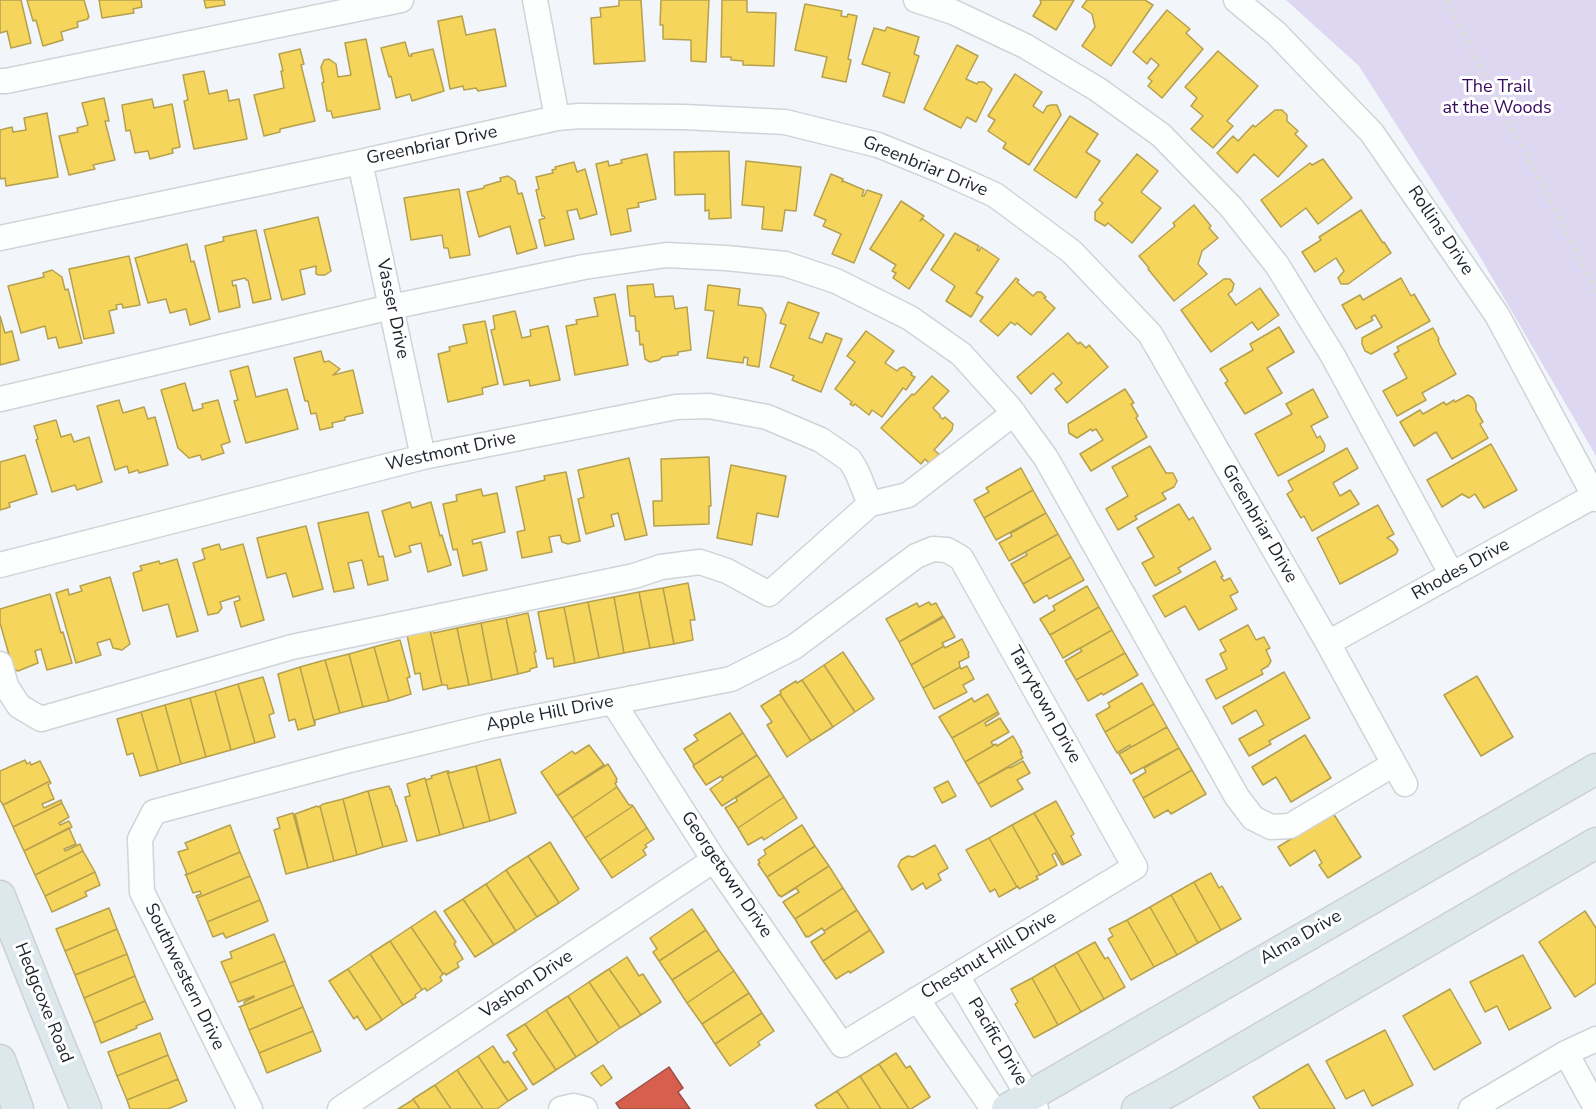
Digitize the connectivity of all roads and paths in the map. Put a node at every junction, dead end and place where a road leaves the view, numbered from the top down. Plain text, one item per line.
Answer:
1 (401, 0) edge
2 (535, 0) edge
3 (916, 0) edge
4 (1236, 0) edge
5 (1446, 0) edge
6 (0, 81) edge
7 (557, 118) junction
8 (360, 162) junction
9 (0, 238) edge
10 (1596, 298) edge
11 (391, 307) junction
12 (0, 399) edge
13 (1014, 413) junction
14 (423, 457) junction
15 (1595, 498) edge
16 (870, 504) junction
17 (947, 550) joint
18 (0, 565) edge
19 (1452, 575) junction
20 (1328, 644) junction
21 (0, 664) edge
22 (613, 702) junction
23 (1596, 769) edge
24 (140, 839) joint
25 (1596, 843) edge
26 (714, 860) junction
27 (1135, 867) joint
28 (1, 898) edge
29 (957, 976) junction
30 (917, 999) junction
31 (1596, 1039) edge
32 (842, 1045) joint
33 (1566, 1053) junction
34 (0, 1060) edge
35 (1024, 1105) edge
36 (1596, 1108) edge
37 (18, 1109) edge
38 (86, 1109) edge
39 (250, 1109) edge
40 (340, 1109) edge
41 (561, 1109) edge
42 (585, 1109) edge
43 (993, 1109) edge
44 (1137, 1109) edge
45 (1471, 1109) edge

1 - 6 street
2 - 7 street
3 - 19 street
4 - 15 street, Rollins Drive
5 - 10 path
7 - 8 street, Greenbriar Drive
7 - 20 street, Greenbriar Drive
8 - 9 street, Greenbriar Drive
8 - 11 street, Vasser Drive
11 - 12 street
11 - 13 street
11 - 14 street, Vasser Drive
13 - 16 street
13 - 20 street, Greenbriar Drive
14 - 16 street, Westmont Drive
14 - 18 street, Westmont Drive
15 - 19 street, Rhodes Drive
16 - 21 street
17 - 22 street, Apple Hill Drive
17 - 27 street, Tarrytown Drive
19 - 20 street, Rhodes Drive
22 - 24 street, Apple Hill Drive
22 - 26 street, Georgetown Drive
23 - 35 main road, Alma Drive
24 - 39 street, Southwestern Drive
25 - 44 main road
26 - 32 street, Georgetown Drive
26 - 40 street, Vashon Drive
27 - 29 street, Chestnut Hill Drive
28 - 38 main road, Hedgcoxe Road
29 - 30 street, Chestnut Hill Drive
29 - 35 street, Pacific Drive
30 - 32 street, Chestnut Hill Drive
30 - 43 street
31 - 33 street
33 - 36 street
33 - 45 street
34 - 37 main road
41 - 42 street

